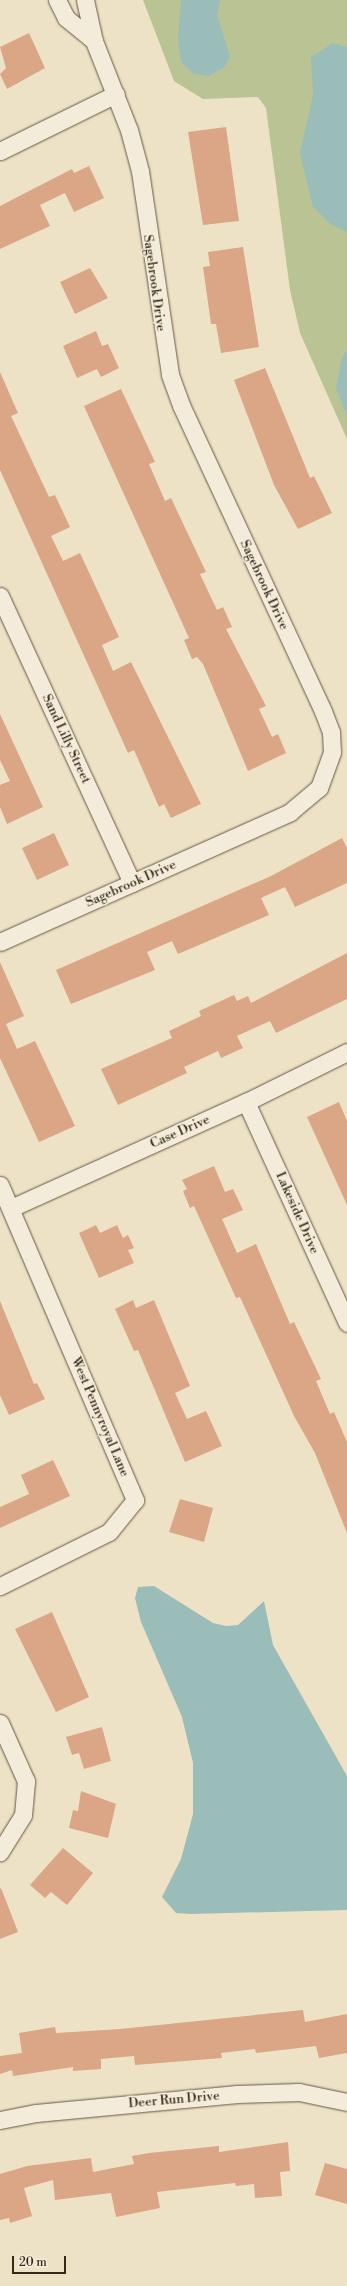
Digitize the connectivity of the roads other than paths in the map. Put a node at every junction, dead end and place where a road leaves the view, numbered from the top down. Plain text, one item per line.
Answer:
1 (57, 0) edge
2 (85, 0) edge
3 (94, 40) junction
4 (116, 94) junction
5 (0, 151) edge
6 (0, 596) edge
7 (132, 883) junction
8 (0, 942) edge
9 (347, 1052) edge
10 (246, 1102) junction
11 (0, 1185) edge
12 (11, 1208) junction
13 (347, 1323) edge
14 (0, 1586) edge
15 (0, 1723) edge
16 (0, 1852) edge
17 (347, 2102) edge
18 (0, 2120) edge

1 - 3 street, Sagebrook Drive
2 - 3 street, Sagebrook Drive
3 - 4 street, Sagebrook Drive
4 - 5 street
4 - 7 street, Sagebrook Drive
6 - 7 street, Sand Lilly Street
7 - 8 street, Sagebrook Drive
9 - 10 street, Case Drive
10 - 12 street, Case Drive
10 - 13 street, Lakeside Drive
11 - 12 street, West Pennyroyal Lane
12 - 14 street, West Pennyroyal Lane
15 - 16 street
17 - 18 street, Deer Run Drive

